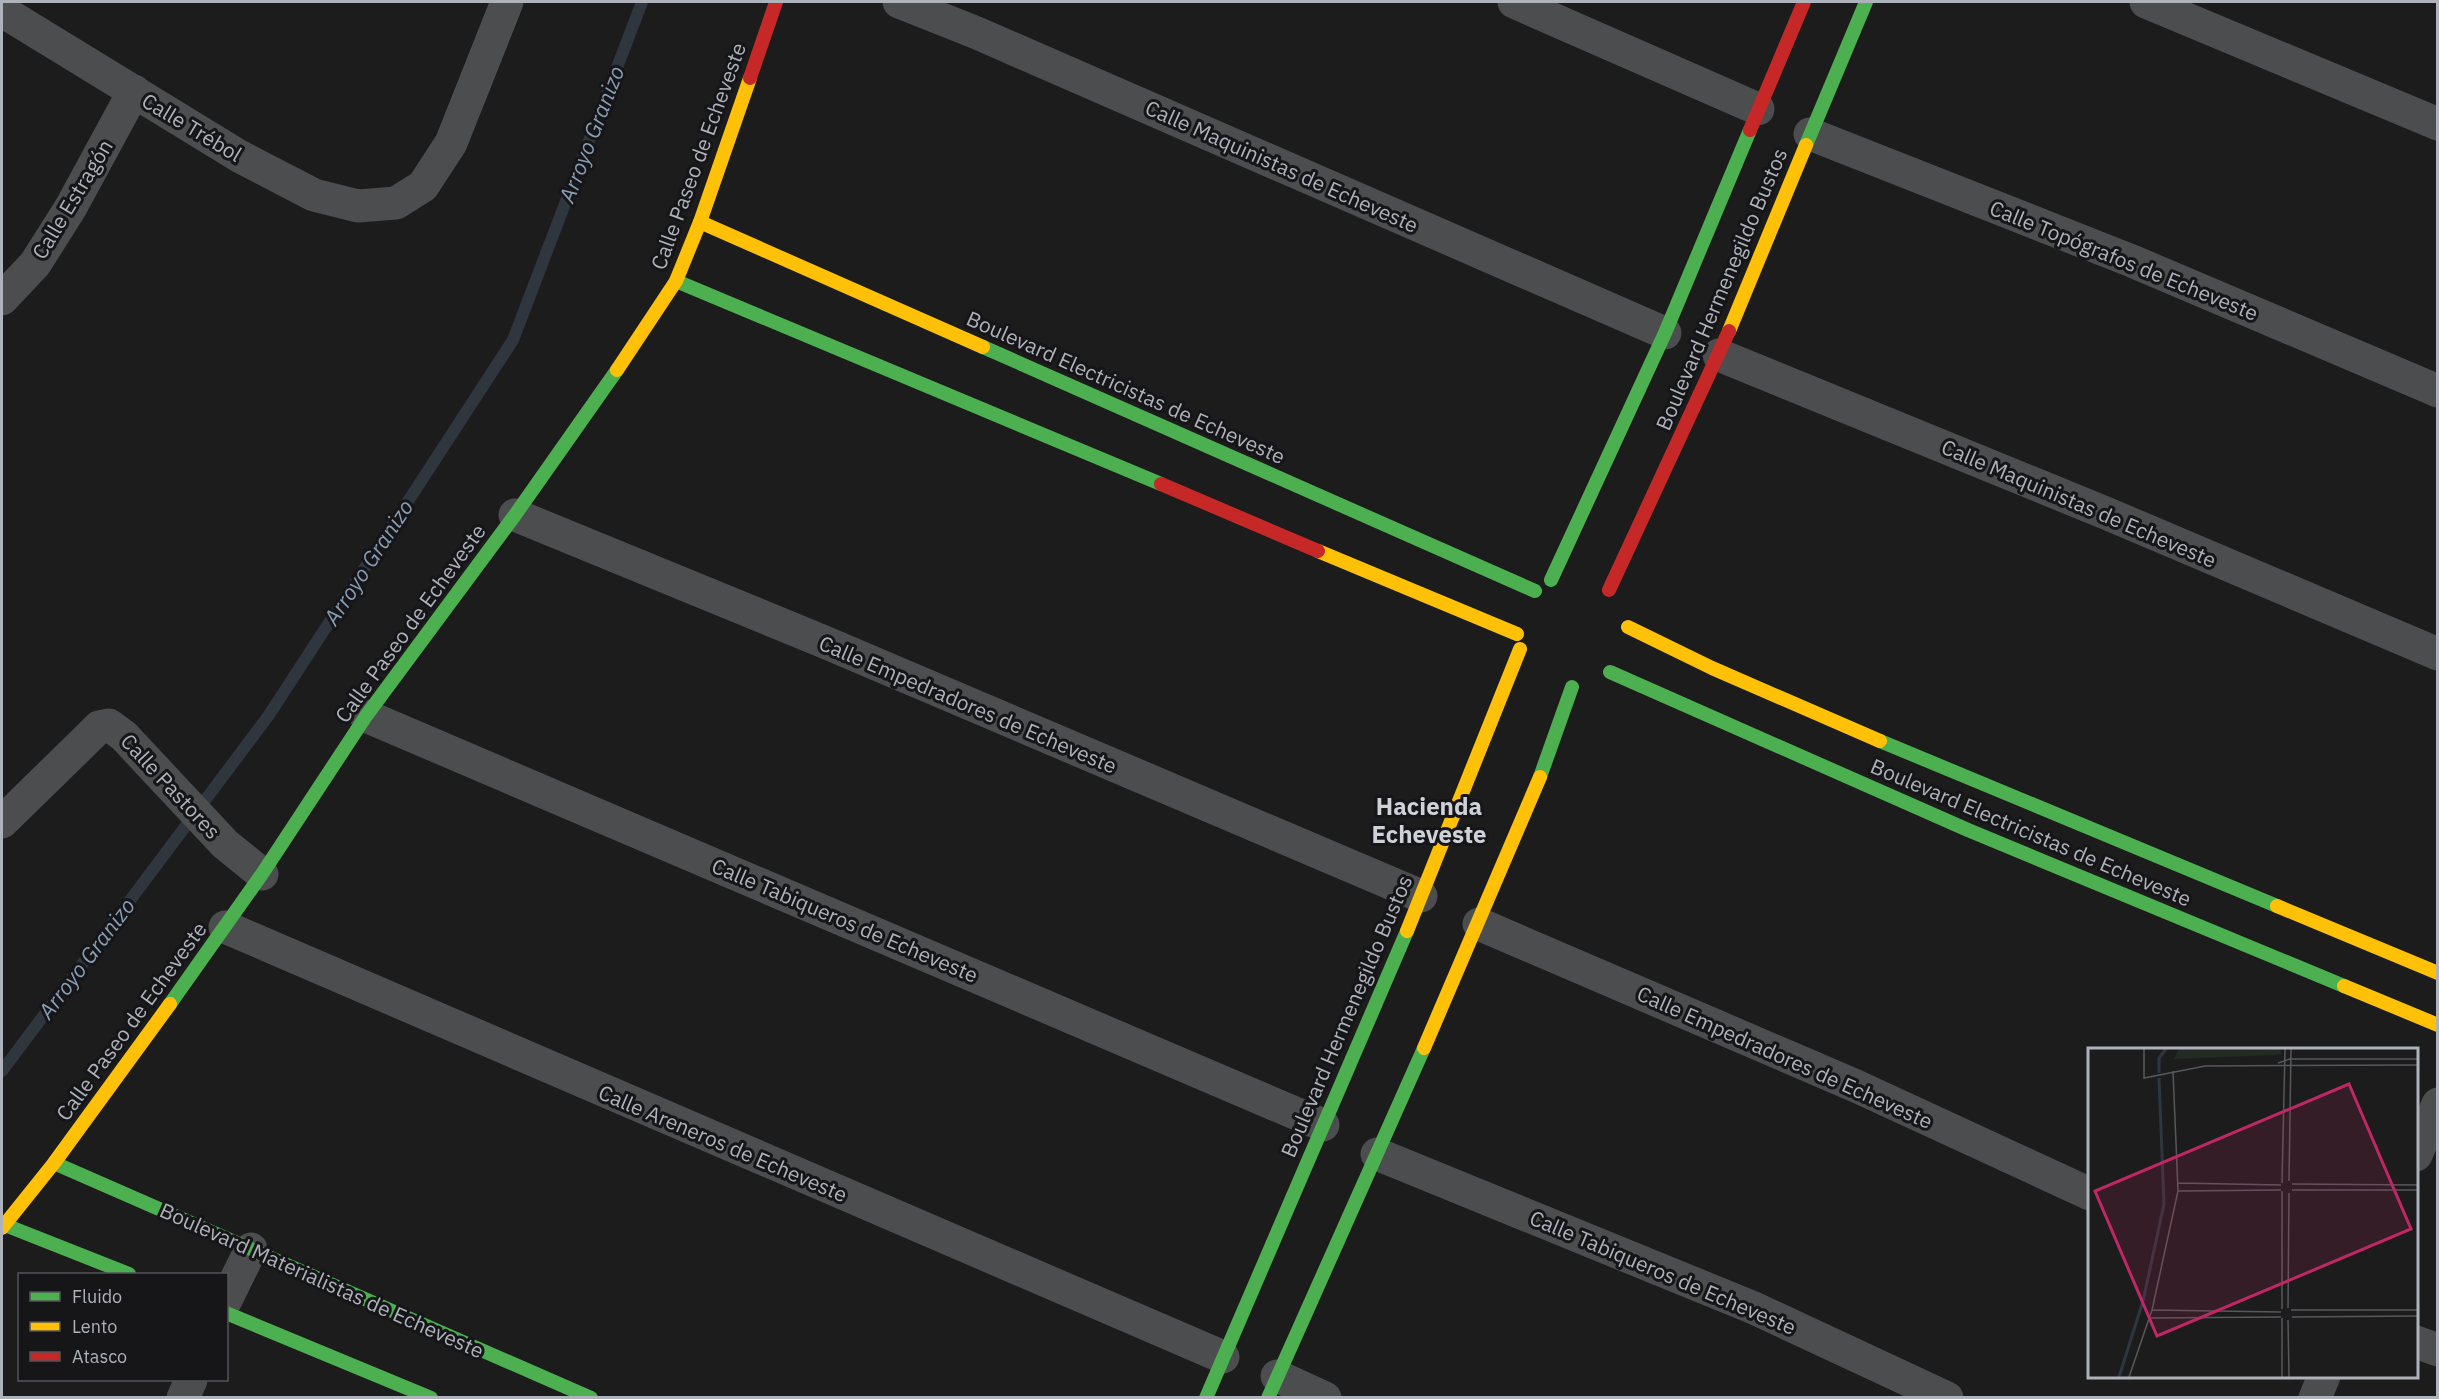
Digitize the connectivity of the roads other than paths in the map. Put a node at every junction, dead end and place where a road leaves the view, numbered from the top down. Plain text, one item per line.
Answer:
1 (507, 2) edge
2 (776, 2) edge
3 (900, 2) edge
4 (1514, 2) edge
5 (1804, 2) edge
6 (1866, 2) edge
7 (2146, 2) edge
8 (2, 10) edge
9 (134, 91) junction
10 (1758, 109) junction
11 (2438, 124) edge
12 (1810, 134) junction
13 (700, 222) junction
14 (676, 281) junction
15 (2, 299) edge
16 (1665, 333) junction
17 (1719, 356) junction
18 (2438, 390) edge
19 (515, 515) junction
20 (1566, 576) dead end
21 (1551, 580) junction
22 (1596, 581) dead end
23 (1535, 591) junction
24 (1618, 601) junction
25 (1524, 603) dead end
26 (1519, 618) dead end
27 (1517, 634) junction
28 (1520, 649) junction
29 (2438, 654) edge
30 (1528, 664) dead end
31 (1611, 671) dead end
32 (1555, 684) dead end
33 (366, 716) junction
34 (2, 822) edge
35 (262, 874) junction
36 (1421, 896) junction
37 (1479, 924) junction
38 (225, 927) junction
39 (2438, 973) edge
40 (2438, 1025) edge
41 (2438, 1104) edge
42 (1323, 1125) junction
43 (2418, 1150) edge
44 (1377, 1154) junction
45 (54, 1163) junction
46 (2088, 1193) edge
47 (2, 1226) edge
48 (251, 1249) junction
49 (124, 1273) edge
50 (228, 1296) edge
51 (228, 1314) edge
52 (2418, 1343) edge
53 (2438, 1350) edge
54 (1223, 1357) junction
55 (2324, 1378) edge
56 (191, 1381) edge
57 (1272, 1387) edge
58 (183, 1398) edge
59 (431, 1398) edge
60 (591, 1398) edge
61 (1206, 1398) edge
62 (1325, 1398) edge
63 (1947, 1398) edge
64 (2315, 1398) edge

1 - 9 street, Calle Trébol
2 - 13 street, Calle Paseo de Echeveste
3 - 16 street, Calle Maquinistas de Echeveste
4 - 10 street
5 - 10 street, Boulevard Hermenegildo Bustos
6 - 12 street, Boulevard Hermenegildo Bustos
7 - 11 street
8 - 9 street, Calle Trébol
9 - 15 street, Calle Estragón
10 - 16 street, Boulevard Hermenegildo Bustos
12 - 17 street, Boulevard Hermenegildo Bustos
12 - 18 street, Calle Topógrafos de Echeveste
13 - 14 street, Calle Paseo de Echeveste
13 - 23 street, Boulevard Electricistas de Echeveste
14 - 19 street, Calle Paseo de Echeveste
14 - 27 street
16 - 21 street, Boulevard Hermenegildo Bustos
17 - 24 street, Boulevard Hermenegildo Bustos
17 - 29 street, Calle Maquinistas de Echeveste
19 - 33 street, Calle Paseo de Echeveste
19 - 36 street, Calle Empedradores de Echeveste
20 - 21 street
21 - 23 street
22 - 24 street
23 - 25 street
24 - 39 street, Boulevard Electricistas de Echeveste
26 - 27 street
27 - 28 street
28 - 30 street
28 - 36 street, Boulevard Hermenegildo Bustos
31 - 40 street, Boulevard Electricistas de Echeveste
32 - 37 street
33 - 35 street, Calle Paseo de Echeveste
33 - 42 street, Calle Tabiqueros de Echeveste
34 - 35 street, Calle Pastores
35 - 38 street, Calle Paseo de Echeveste
36 - 42 street, Boulevard Hermenegildo Bustos
37 - 44 street
37 - 46 street, Calle Empedradores de Echeveste
38 - 45 street, Calle Paseo de Echeveste
38 - 54 street, Calle Areneros de Echeveste
41 - 43 street
42 - 54 street, Boulevard Hermenegildo Bustos
44 - 57 street
44 - 63 street, Calle Tabiqueros de Echeveste
45 - 47 street, Calle Paseo de Echeveste
45 - 48 street, Boulevard Materialistas de Echeveste
47 - 49 street
48 - 50 street
48 - 60 street, Boulevard Materialistas de Echeveste
51 - 59 street
52 - 53 street
54 - 61 street, Boulevard Hermenegildo Bustos
55 - 64 street
56 - 58 street
57 - 62 street

